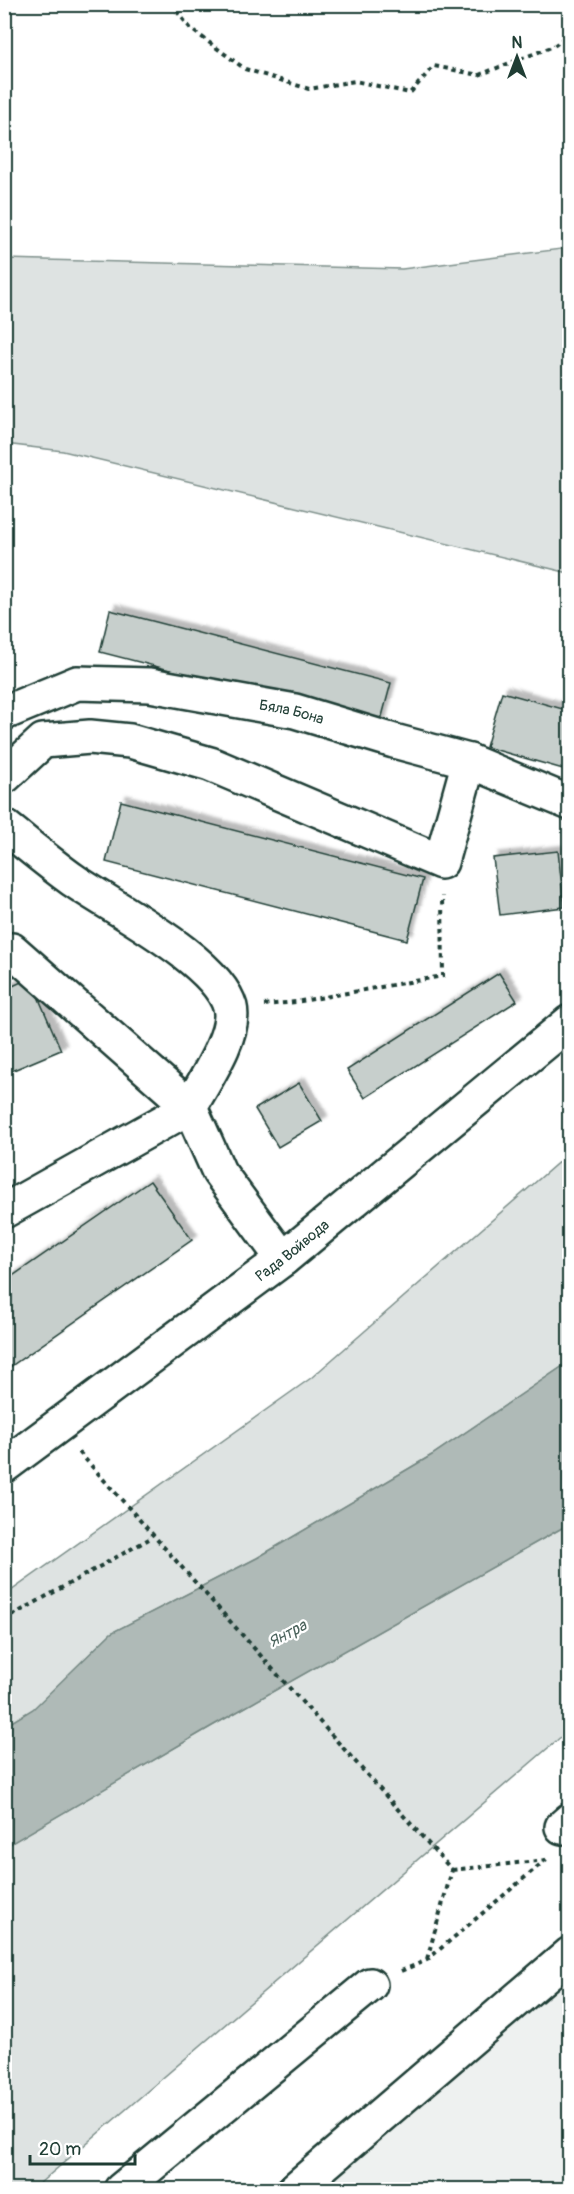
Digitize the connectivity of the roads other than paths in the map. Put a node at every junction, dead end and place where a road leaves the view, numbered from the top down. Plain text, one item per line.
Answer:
1 (4, 713) edge
2 (469, 760) junction
3 (5, 777) edge
4 (570, 803) edge
5 (4, 826) edge
6 (7, 949) edge
7 (570, 1022) edge
8 (190, 1107) junction
9 (4, 1211) edge
10 (283, 1259) junction
11 (4, 1466) edge
12 (570, 1954) edge
13 (370, 1985) dead end
14 (121, 2190) edge
15 (294, 2190) edge

1 - 2 street, Бяла Бона
2 - 3 street
2 - 4 street, Бяла Бона
5 - 8 street
6 - 8 street
7 - 10 street, Рада Войвода
8 - 9 street
8 - 10 street
10 - 11 street, Рада Войвода
12 - 15 street
13 - 14 street

